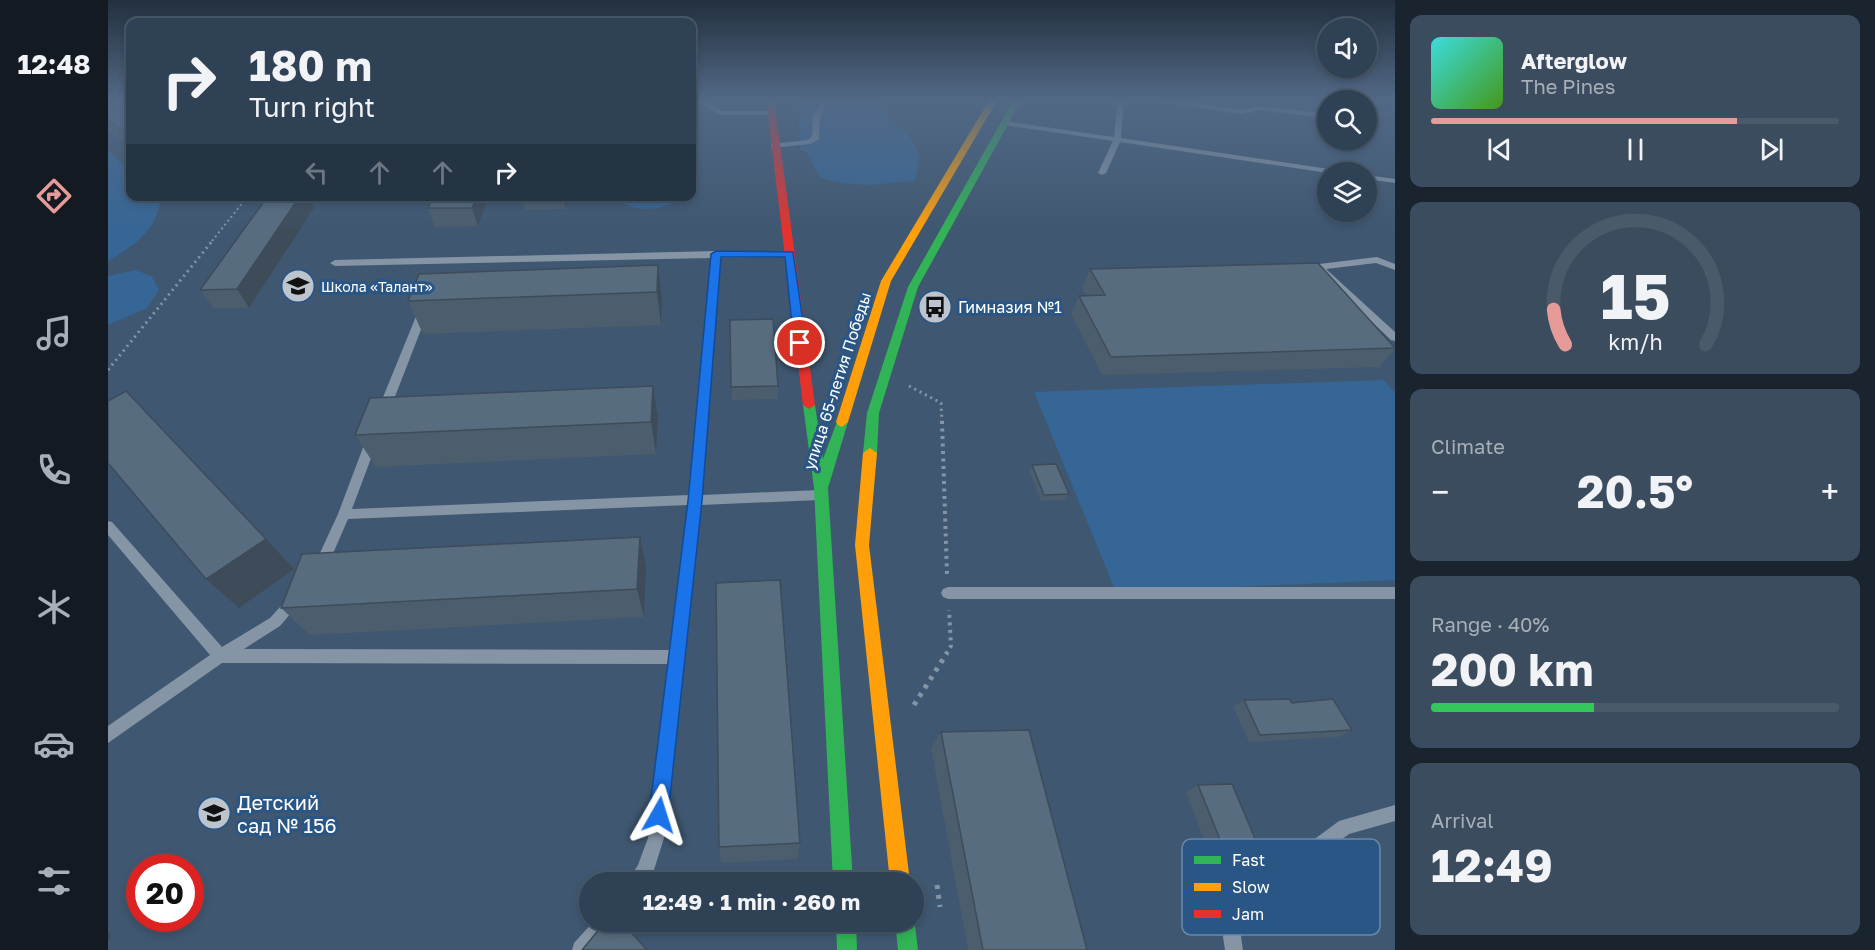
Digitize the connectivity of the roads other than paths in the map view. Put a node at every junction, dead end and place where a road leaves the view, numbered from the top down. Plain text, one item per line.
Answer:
1 (798, 143) edge
2 (968, 143) edge
3 (993, 143) edge
4 (1115, 143) edge
5 (1139, 143) edge
6 (774, 146) joint
7 (1317, 169) edge
8 (1102, 173) dead end
9 (1377, 179) edge
10 (1395, 181) edge
11 (716, 254) junction
12 (790, 254) junction
13 (335, 263) dead end
14 (1395, 267) edge
15 (426, 303) edge
16 (1395, 338) edge
17 (821, 492) junction
18 (695, 501) junction
19 (344, 514) junction
20 (108, 526) edge
21 (948, 593) road end
22 (1395, 593) edge
23 (220, 656) junction
24 (676, 657) junction
25 (108, 735) edge
26 (1395, 813) edge
27 (1329, 839) edge
28 (644, 872) edge
29 (842, 872) edge
30 (899, 872) edge
31 (597, 932) edge
32 (846, 932) edge
33 (906, 932) edge
34 (1233, 935) edge
35 (581, 950) edge
36 (847, 950) edge
37 (908, 950) edge
38 (1234, 950) edge

1 - 6 lane
2 - 17 main road, улица 65-летия Победы
3 - 30 main road
4 - 8 lane
5 - 7 lane
6 - 12 main road
9 - 10 lane
11 - 12 lane
11 - 13 lane
11 - 18 lane
12 - 17 main road
14 - 16 lane
15 - 19 lane
17 - 18 lane
17 - 29 main road, улица 65-летия Победы
18 - 19 lane
18 - 24 lane
19 - 23 lane
20 - 23 lane
21 - 22 lane
23 - 24 lane
23 - 25 lane
24 - 28 lane
26 - 27 lane
31 - 35 lane
32 - 36 main road
33 - 37 main road
34 - 38 lane

